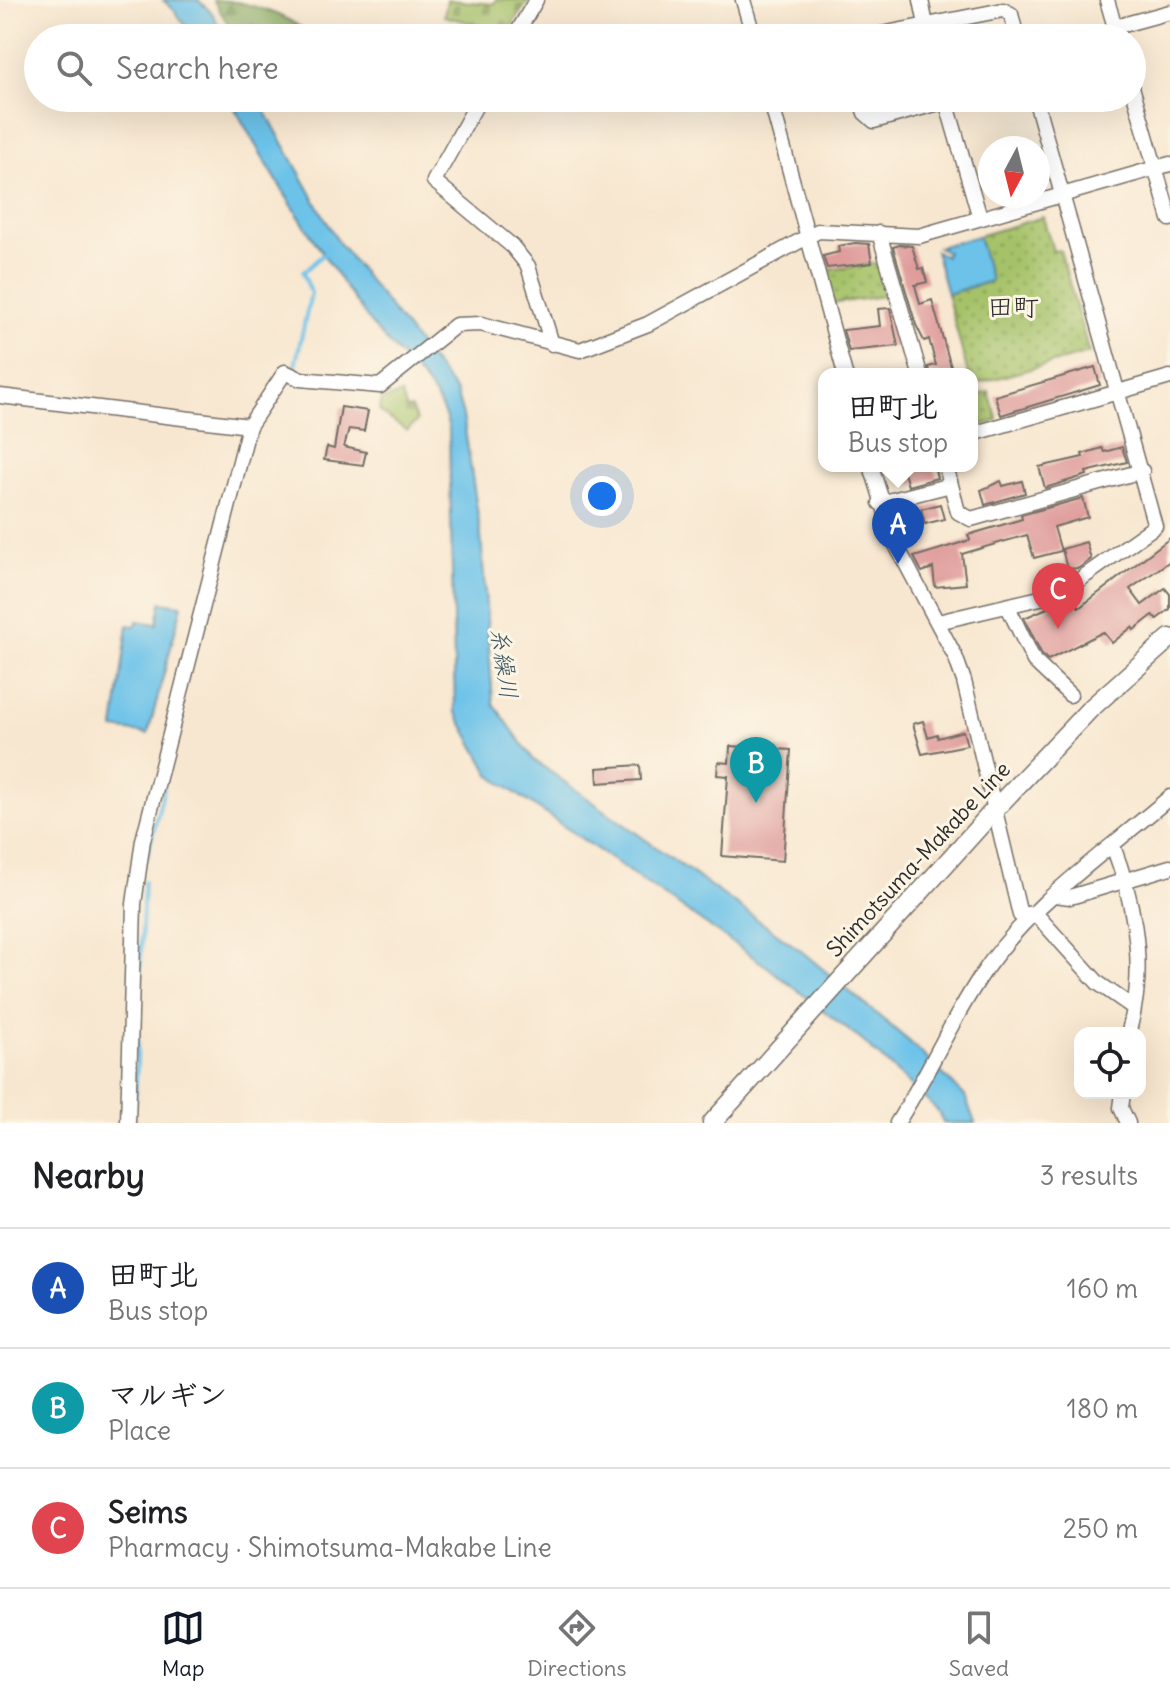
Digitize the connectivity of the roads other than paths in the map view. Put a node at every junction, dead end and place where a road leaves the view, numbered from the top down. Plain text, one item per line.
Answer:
1 (536, 0) edge
2 (743, 0) edge
3 (921, 0) edge
4 (1107, 0) edge
5 (1170, 12) edge
6 (522, 24) edge
7 (750, 24) edge
8 (926, 24) edge
9 (931, 24) edge
10 (1014, 24) edge
11 (1114, 24) edge
12 (1139, 24) edge
13 (472, 112) edge
14 (774, 112) edge
15 (865, 112) edge
16 (907, 112) edge
17 (954, 112) edge
18 (1039, 112) edge
19 (1142, 112) edge
20 (1163, 166) edge
21 (1062, 195) junction
22 (980, 218) junction
23 (1170, 219) edge
24 (879, 233) junction
25 (806, 236) junction
26 (552, 344) junction
27 (843, 368) edge
28 (918, 368) edge
29 (1170, 377) edge
30 (1118, 391) junction
31 (0, 396) edge
32 (249, 426) junction
33 (978, 432) edge
34 (1142, 471) junction
35 (872, 472) edge
36 (948, 472) edge
37 (951, 485) junction
38 (880, 503) junction
39 (1008, 607) junction
40 (938, 622) junction
41 (1170, 638) edge
42 (1070, 695) dead end
43 (1170, 797) edge
44 (996, 808) junction
45 (1113, 846) junction
46 (1170, 867) edge
47 (1126, 880) junction
48 (1055, 895) junction
49 (1035, 913) junction
50 (1134, 1008) junction
51 (1130, 1027) edge
52 (1122, 1099) edge
53 (128, 1123) edge
54 (712, 1123) edge
55 (897, 1123) edge
56 (1128, 1123) edge

1 - 6 street
2 - 7 street
3 - 8 street
4 - 11 street
5 - 12 street
9 - 10 street
13 - 26 street
14 - 25 street
15 - 16 street
17 - 22 street
18 - 21 street
19 - 20 street
20 - 21 street
20 - 23 street
21 - 22 street
21 - 30 street
22 - 24 street
24 - 25 street
24 - 28 street
25 - 26 street
25 - 27 street
26 - 32 street
29 - 30 street
30 - 33 street
30 - 34 street
31 - 32 street
32 - 53 street
34 - 37 street
34 - 39 street
35 - 38 street
36 - 37 street
37 - 38 street
38 - 40 street
39 - 40 street
39 - 42 street
40 - 44 street
41 - 44 main road, Shimotsuma-Makabe Line
43 - 45 street
44 - 49 street
44 - 54 main road, Shimotsuma-Makabe Line
45 - 47 street
45 - 48 street
46 - 47 street
47 - 48 street
47 - 50 street
48 - 49 street
49 - 50 street
49 - 55 street
50 - 51 street
52 - 56 street

